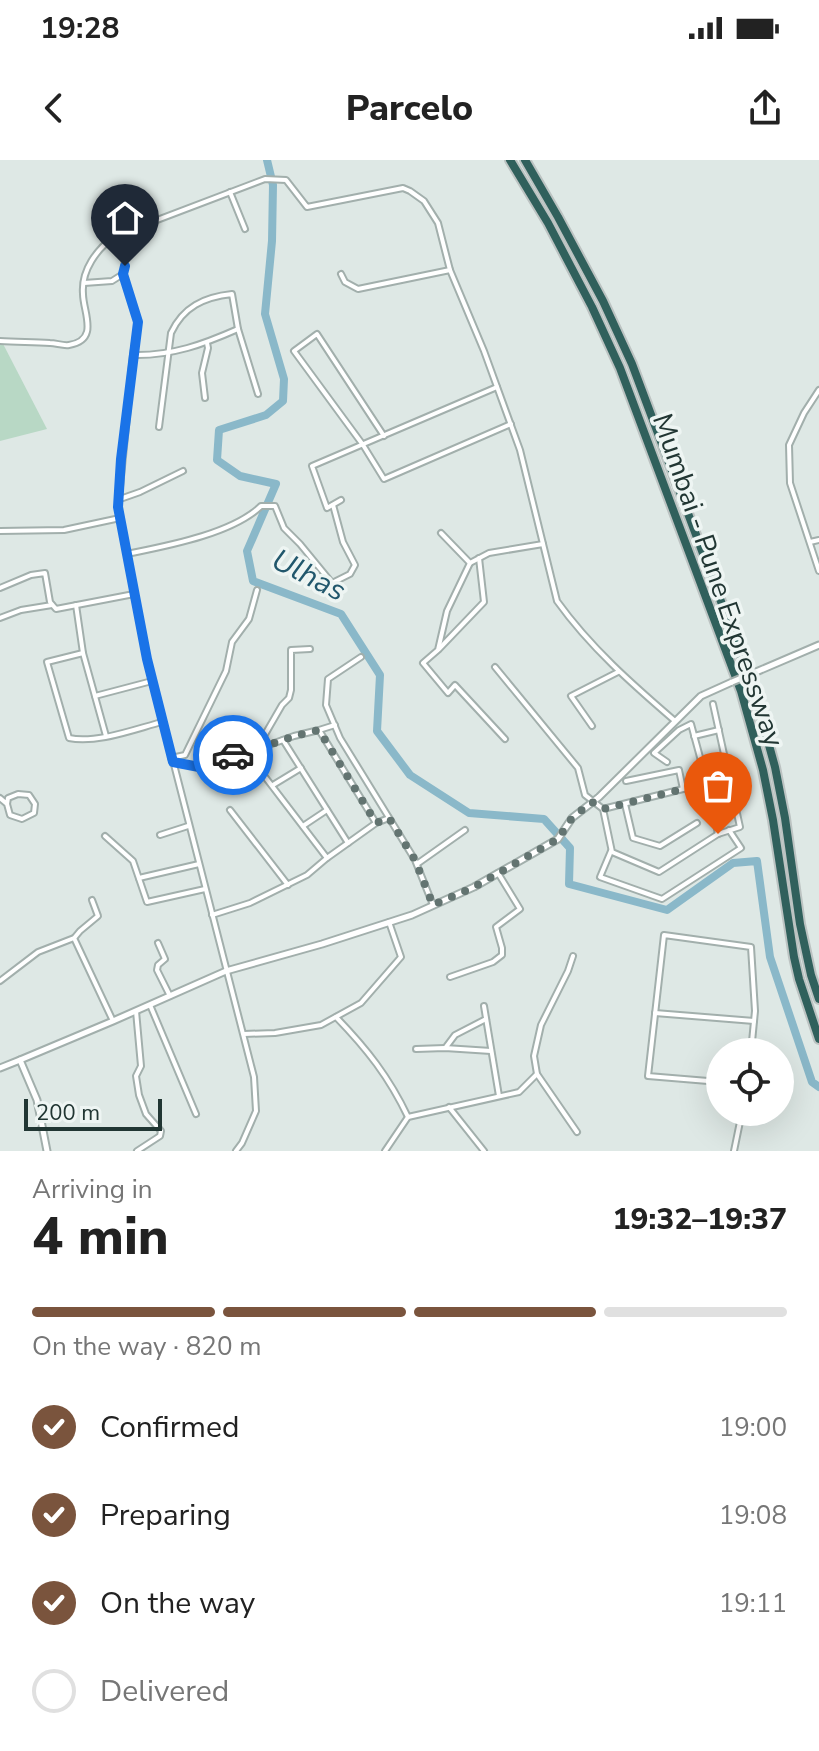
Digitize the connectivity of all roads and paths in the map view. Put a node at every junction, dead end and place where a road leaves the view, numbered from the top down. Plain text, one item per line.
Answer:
1 (510, 160) edge
2 (525, 160) edge
3 (230, 192) junction
4 (245, 229) dead end
5 (115, 236) junction
6 (450, 270) junction
7 (123, 274) junction
8 (341, 274) dead end
9 (84, 283) junction
10 (238, 329) junction
11 (0, 341) edge
12 (38, 343) junction
13 (207, 343) junction
14 (46, 348) dead end
15 (169, 354) junction
16 (133, 355) junction
17 (497, 387) junction
18 (819, 390) edge
19 (258, 394) dead end
20 (205, 398) dead end
21 (511, 424) junction
22 (159, 427) dead end
23 (384, 436) junction
24 (363, 445) junction
25 (183, 471) dead end
26 (119, 499) junction
27 (341, 500) dead end
28 (333, 505) junction
29 (120, 518) junction
30 (0, 531) edge
31 (441, 533) dead end
32 (819, 540) edge
33 (810, 542) junction
34 (543, 544) junction
35 (127, 554) junction
36 (479, 558) junction
37 (470, 563) junction
38 (819, 571) edge
39 (0, 588) edge
40 (257, 590) dead end
41 (134, 594) junction
42 (53, 605) junction
43 (76, 605) junction
44 (0, 618) edge
45 (819, 645) edge
46 (310, 649) dead end
47 (438, 650) junction
48 (83, 653) junction
49 (361, 657) dead end
50 (495, 667) dead end
51 (618, 672) junction
52 (152, 681) junction
53 (95, 696) junction
54 (713, 704) dead end
55 (675, 721) junction
56 (162, 722) junction
57 (335, 725) junction
58 (592, 726) dead end
59 (319, 730) junction
60 (719, 730) junction
61 (106, 736) junction
62 (694, 736) junction
63 (505, 739) dead end
64 (283, 740) junction
65 (255, 750) junction
66 (246, 752) junction
67 (172, 760) junction
68 (667, 762) dead end
69 (301, 768) junction
70 (626, 781) dead end
71 (707, 783) junction
72 (273, 785) junction
73 (683, 789) junction
74 (0, 798) edge
75 (592, 802) junction
76 (7, 804) junction
77 (625, 804) junction
78 (603, 809) junction
79 (230, 810) dead end
80 (327, 810) junction
81 (389, 818) junction
82 (376, 823) junction
83 (697, 823) dead end
84 (189, 826) junction
85 (303, 826) junction
86 (465, 830) dead end
87 (729, 830) junction
88 (718, 834) junction
89 (160, 835) dead end
90 (105, 836) dead end
91 (348, 844) junction
92 (612, 849) junction
93 (327, 858) junction
94 (199, 864) junction
95 (417, 864) junction
96 (498, 873) junction
97 (139, 878) junction
98 (288, 885) junction
99 (205, 889) junction
100 (92, 900) dead end
101 (433, 905) junction
102 (212, 915) junction
103 (389, 922) junction
104 (74, 938) junction
105 (158, 943) dead end
106 (573, 956) dead end
107 (226, 971) junction
108 (450, 977) dead end
109 (0, 981) edge
110 (170, 996) junction
111 (819, 999) edge
112 (150, 1005) junction
113 (484, 1006) dead end
114 (136, 1011) junction
115 (655, 1013) junction
116 (336, 1017) junction
117 (486, 1019) junction
118 (113, 1021) junction
119 (754, 1021) junction
120 (243, 1035) junction
121 (752, 1038) edge
122 (819, 1039) edge
123 (445, 1048) junction
124 (416, 1049) dead end
125 (491, 1051) junction
126 (20, 1060) junction
127 (0, 1068) edge
128 (537, 1074) junction
129 (706, 1081) edge
130 (499, 1096) junction
131 (449, 1107) junction
132 (196, 1114) dead end
133 (408, 1117) junction
134 (739, 1126) edge
135 (577, 1132) dead end
136 (47, 1151) edge
137 (137, 1151) edge
138 (236, 1151) edge
139 (385, 1151) edge
140 (484, 1151) edge
141 (734, 1151) edge

1 - 122 highway, Mumbai - Pune Expressway
2 - 111 highway, Mumbai - Pune Expressway
3 - 4 street
3 - 5 street
3 - 6 street
5 - 7 street
5 - 9 street
6 - 8 street
6 - 17 street
7 - 9 street
7 - 16 street
9 - 12 street
10 - 13 street
10 - 15 street
10 - 19 street
11 - 12 street
12 - 14 street
13 - 15 street
13 - 20 street
15 - 16 street
15 - 22 street
16 - 26 street
17 - 21 street
17 - 23 street
18 - 33 street
21 - 24 street
21 - 34 street
23 - 24 street
23 - 24 street
24 - 28 street
25 - 26 street
26 - 29 street
27 - 28 street
28 - 35 street
29 - 30 street
29 - 35 street
31 - 37 street
32 - 33 street
33 - 38 street
34 - 36 street
34 - 51 street
35 - 41 street
36 - 37 street
36 - 47 street
37 - 47 street
39 - 42 street
40 - 67 street
41 - 43 street
41 - 52 street
42 - 43 street
42 - 44 street
43 - 48 street
45 - 55 street, bridge
46 - 65 street
47 - 63 street
48 - 53 street
48 - 61 street
49 - 57 street
50 - 75 street
51 - 55 street
51 - 58 street
52 - 53 street
52 - 56 street
53 - 61 street
54 - 60 street
55 - 75 street
56 - 61 street
56 - 67 street
57 - 59 street
57 - 81 street
59 - 64 street
59 - 82 street
60 - 62 street
60 - 87 street
62 - 68 street
62 - 71 street
64 - 65 street
64 - 69 street
65 - 66 street
66 - 67 street
66 - 72 street
67 - 84 street
69 - 72 street
69 - 80 street
70 - 73 street
71 - 73 street
71 - 88 street
72 - 85 street
73 - 77 street
74 - 76 street
75 - 78 street
75 - 96 street
76 - 76 street
77 - 78 street
77 - 83 street
78 - 92 street
79 - 98 street
80 - 85 street
80 - 91 street
81 - 82 street
81 - 95 street
82 - 91 street
84 - 89 street
84 - 94 street
85 - 93 street
86 - 95 street
87 - 88 street
87 - 92 street
88 - 92 street
90 - 97 street
91 - 93 street
93 - 98 street
94 - 97 street
94 - 99 street
95 - 101 street
96 - 101 street
96 - 108 street
97 - 99 street
98 - 102 street
99 - 102 street
100 - 104 street
101 - 103 street
102 - 107 street
103 - 107 street
103 - 116 street
104 - 109 street
104 - 118 street
105 - 110 street
106 - 128 street
107 - 110 street
107 - 120 street
110 - 112 street
112 - 114 street
112 - 132 street
113 - 117 street
114 - 118 street
114 - 137 street
115 - 119 street
115 - 119 street
115 - 129 street
116 - 120 street
116 - 133 street
117 - 123 street
117 - 125 street
118 - 126 street
119 - 121 street
120 - 138 street
123 - 124 street
123 - 125 street
125 - 130 street
126 - 127 street
126 - 136 street
128 - 130 street
128 - 135 street
130 - 131 street
131 - 133 street
131 - 140 street
133 - 139 street
134 - 141 street

